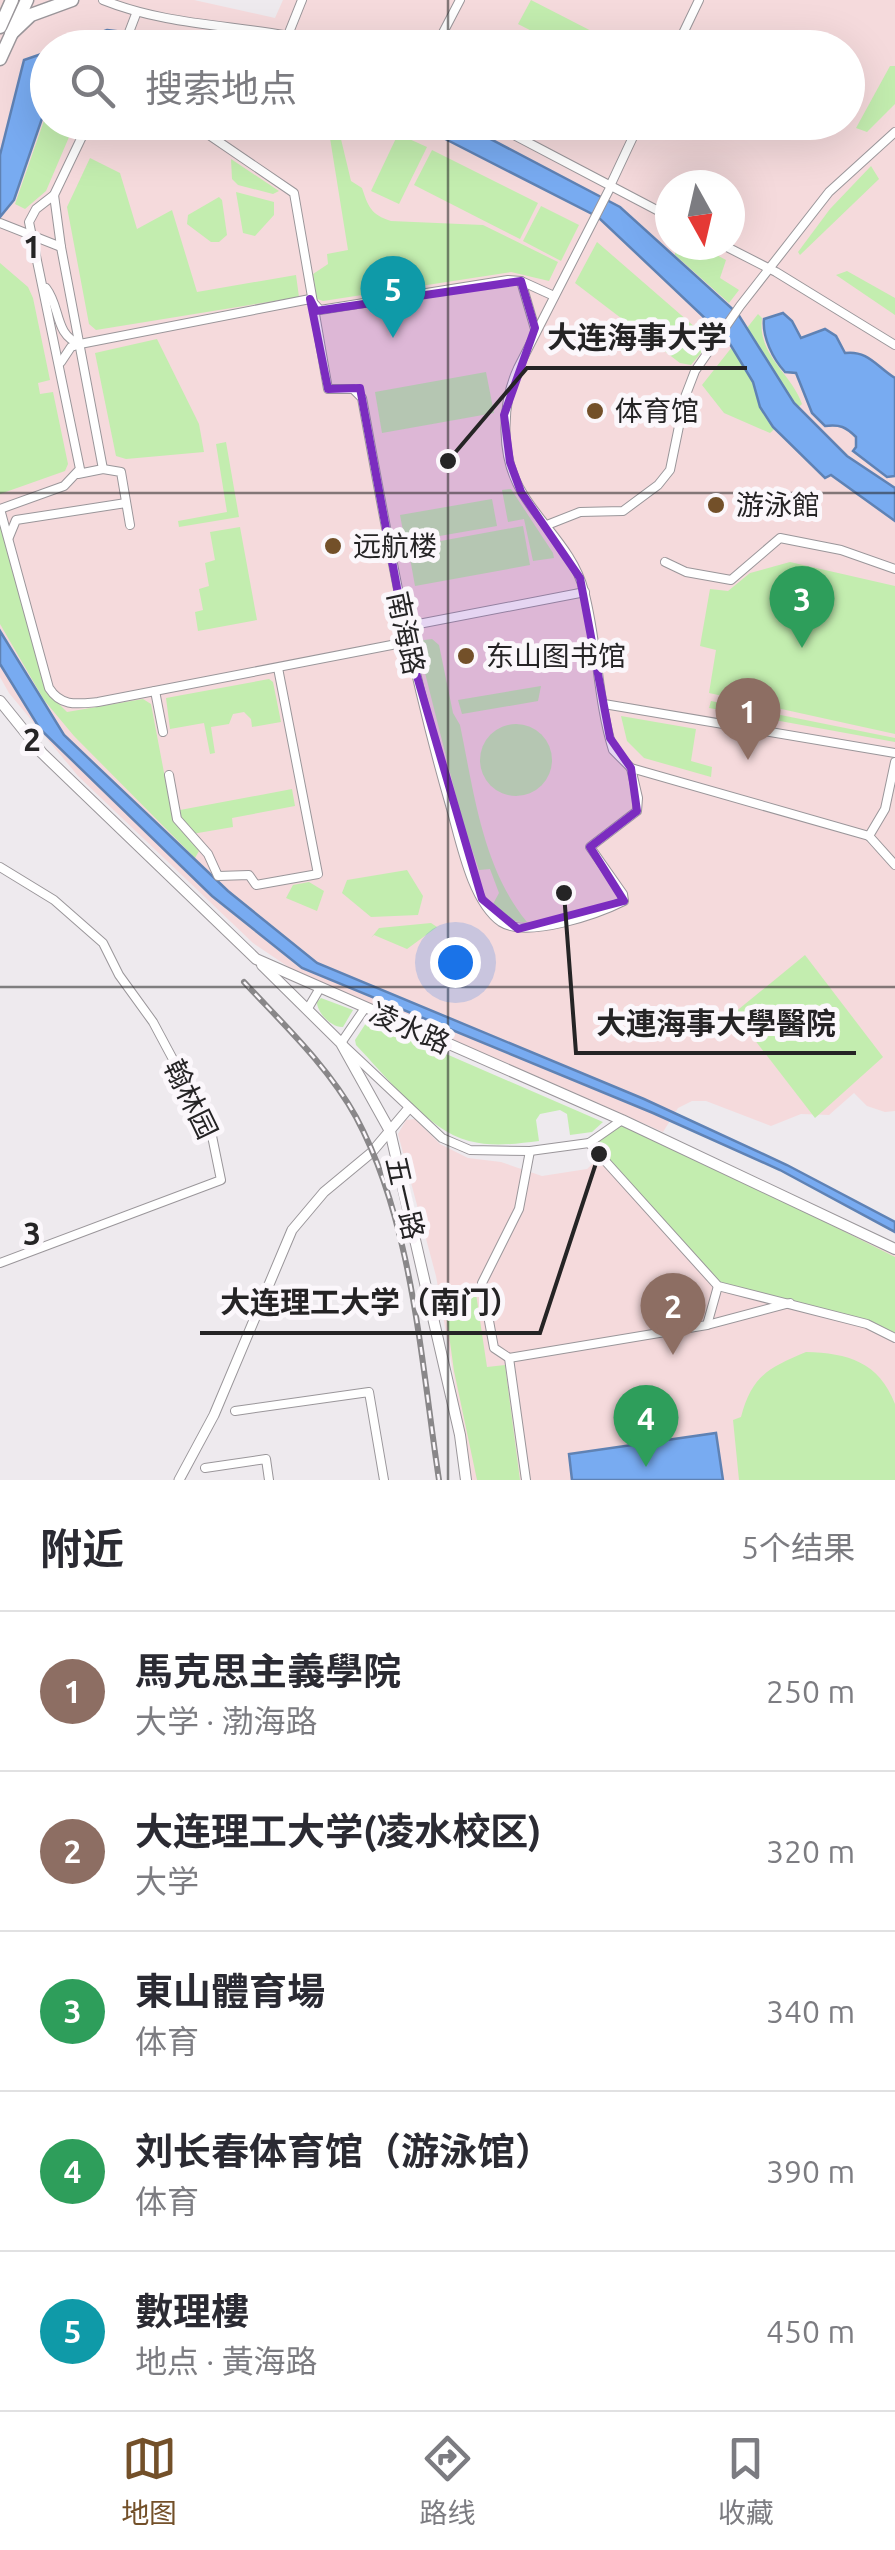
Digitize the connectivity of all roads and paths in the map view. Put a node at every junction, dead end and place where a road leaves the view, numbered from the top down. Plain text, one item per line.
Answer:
1 (12, 0) edge
2 (27, 0) edge
3 (72, 0) edge
4 (103, 0) edge
5 (302, 0) edge
6 (460, 0) edge
7 (698, 0) edge
8 (136, 14) junction
9 (6, 30) edge
10 (130, 30) edge
11 (241, 30) edge
12 (290, 30) edge
13 (444, 30) edge
14 (684, 30) edge
15 (0, 59) edge
16 (895, 132) edge
17 (80, 140) edge
18 (216, 140) edge
19 (522, 140) edge
20 (632, 140) edge
21 (610, 186) junction
22 (54, 194) junction
23 (655, 209) edge
24 (0, 223) edge
25 (34, 238) junction
26 (60, 246) junction
27 (745, 256) edge
28 (768, 268) junction
29 (521, 281) junction
30 (43, 284) junction
31 (554, 296) junction
32 (310, 299) junction
33 (534, 336) junction
34 (80, 344) junction
35 (895, 345) edge
36 (60, 362) junction
37 (93, 410) junction
38 (70, 415) junction
39 (103, 469) junction
40 (78, 474) junction
41 (126, 503) junction
42 (0, 509) edge
43 (130, 525) dead end
44 (547, 525) junction
45 (9, 547) junction
46 (665, 562) dead end
47 (895, 569) edge
48 (585, 592) junction
49 (403, 627) junction
50 (407, 642) junction
51 (278, 668) junction
52 (156, 691) junction
53 (0, 701) edge
54 (604, 704) junction
55 (163, 732) dead end
56 (895, 753) edge
57 (895, 762) edge
58 (631, 768) junction
59 (169, 775) dead end
60 (870, 836) junction
61 (895, 865) edge
62 (0, 868) edge
63 (256, 959) junction
64 (320, 988) junction
65 (365, 1008) junction
66 (308, 1010) junction
67 (341, 1043) junction
68 (410, 1108) junction
69 (622, 1120) junction
70 (390, 1132) junction
71 (589, 1143) junction
72 (530, 1152) junction
73 (895, 1248) edge
74 (0, 1263) edge
75 (718, 1286) junction
76 (790, 1303) junction
77 (707, 1325) junction
78 (895, 1338) edge
79 (510, 1358) junction
80 (236, 1411) dead end
81 (206, 1468) dead end
82 (179, 1480) edge
83 (269, 1480) edge
84 (384, 1480) edge
85 (466, 1480) edge
86 (526, 1480) edge

1 - 9 highway
2 - 9 highway
3 - 9 highway
4 - 8 street
5 - 12 street
6 - 13 street
7 - 14 street
8 - 10 street
8 - 11 street
9 - 15 highway
16 - 28 street
17 - 22 street
18 - 32 street, 南海路
19 - 21 street
20 - 21 street
21 - 23 street
21 - 31 street
22 - 25 street
22 - 26 street
24 - 25 street
25 - 26 street
25 - 30 street
26 - 34 street
27 - 28 street
28 - 35 street
28 - 44 street
29 - 31 street
29 - 32 street
29 - 33 street
30 - 34 street
30 - 36 street
31 - 33 street
32 - 34 street
32 - 49 street, 南海路
33 - 44 street
34 - 36 street
34 - 37 street
36 - 38 street
37 - 38 street
37 - 39 street
38 - 40 street
39 - 40 street
39 - 41 street
40 - 42 street
41 - 43 street
41 - 45 street
42 - 45 street
44 - 48 street
45 - 52 street
46 - 47 street
48 - 49 street
48 - 54 street
49 - 50 street, 南海路
50 - 51 street
50 - 58 street, 南海路
51 - 52 street
51 - 59 street
52 - 55 street
53 - 63 main road, 凌水路
54 - 56 street
54 - 58 street
57 - 60 street
58 - 60 street
60 - 61 street
62 - 74 street, 翰林园
63 - 64 main road, 凌水路
63 - 66 main road, 五一路
64 - 65 main road, 凌水路
64 - 66 street
65 - 67 street
65 - 69 main road, 凌水路
66 - 67 main road, 五一路
67 - 68 street
67 - 70 main road, 五一路
68 - 70 street
68 - 72 street
69 - 71 street
69 - 73 main road, 凌水路
70 - 82 street
70 - 85 main road, 五一路
71 - 72 street
71 - 75 street
72 - 79 street
75 - 76 street
75 - 77 street
76 - 77 street
76 - 78 street
77 - 79 street
79 - 86 street
80 - 84 street
81 - 83 street

